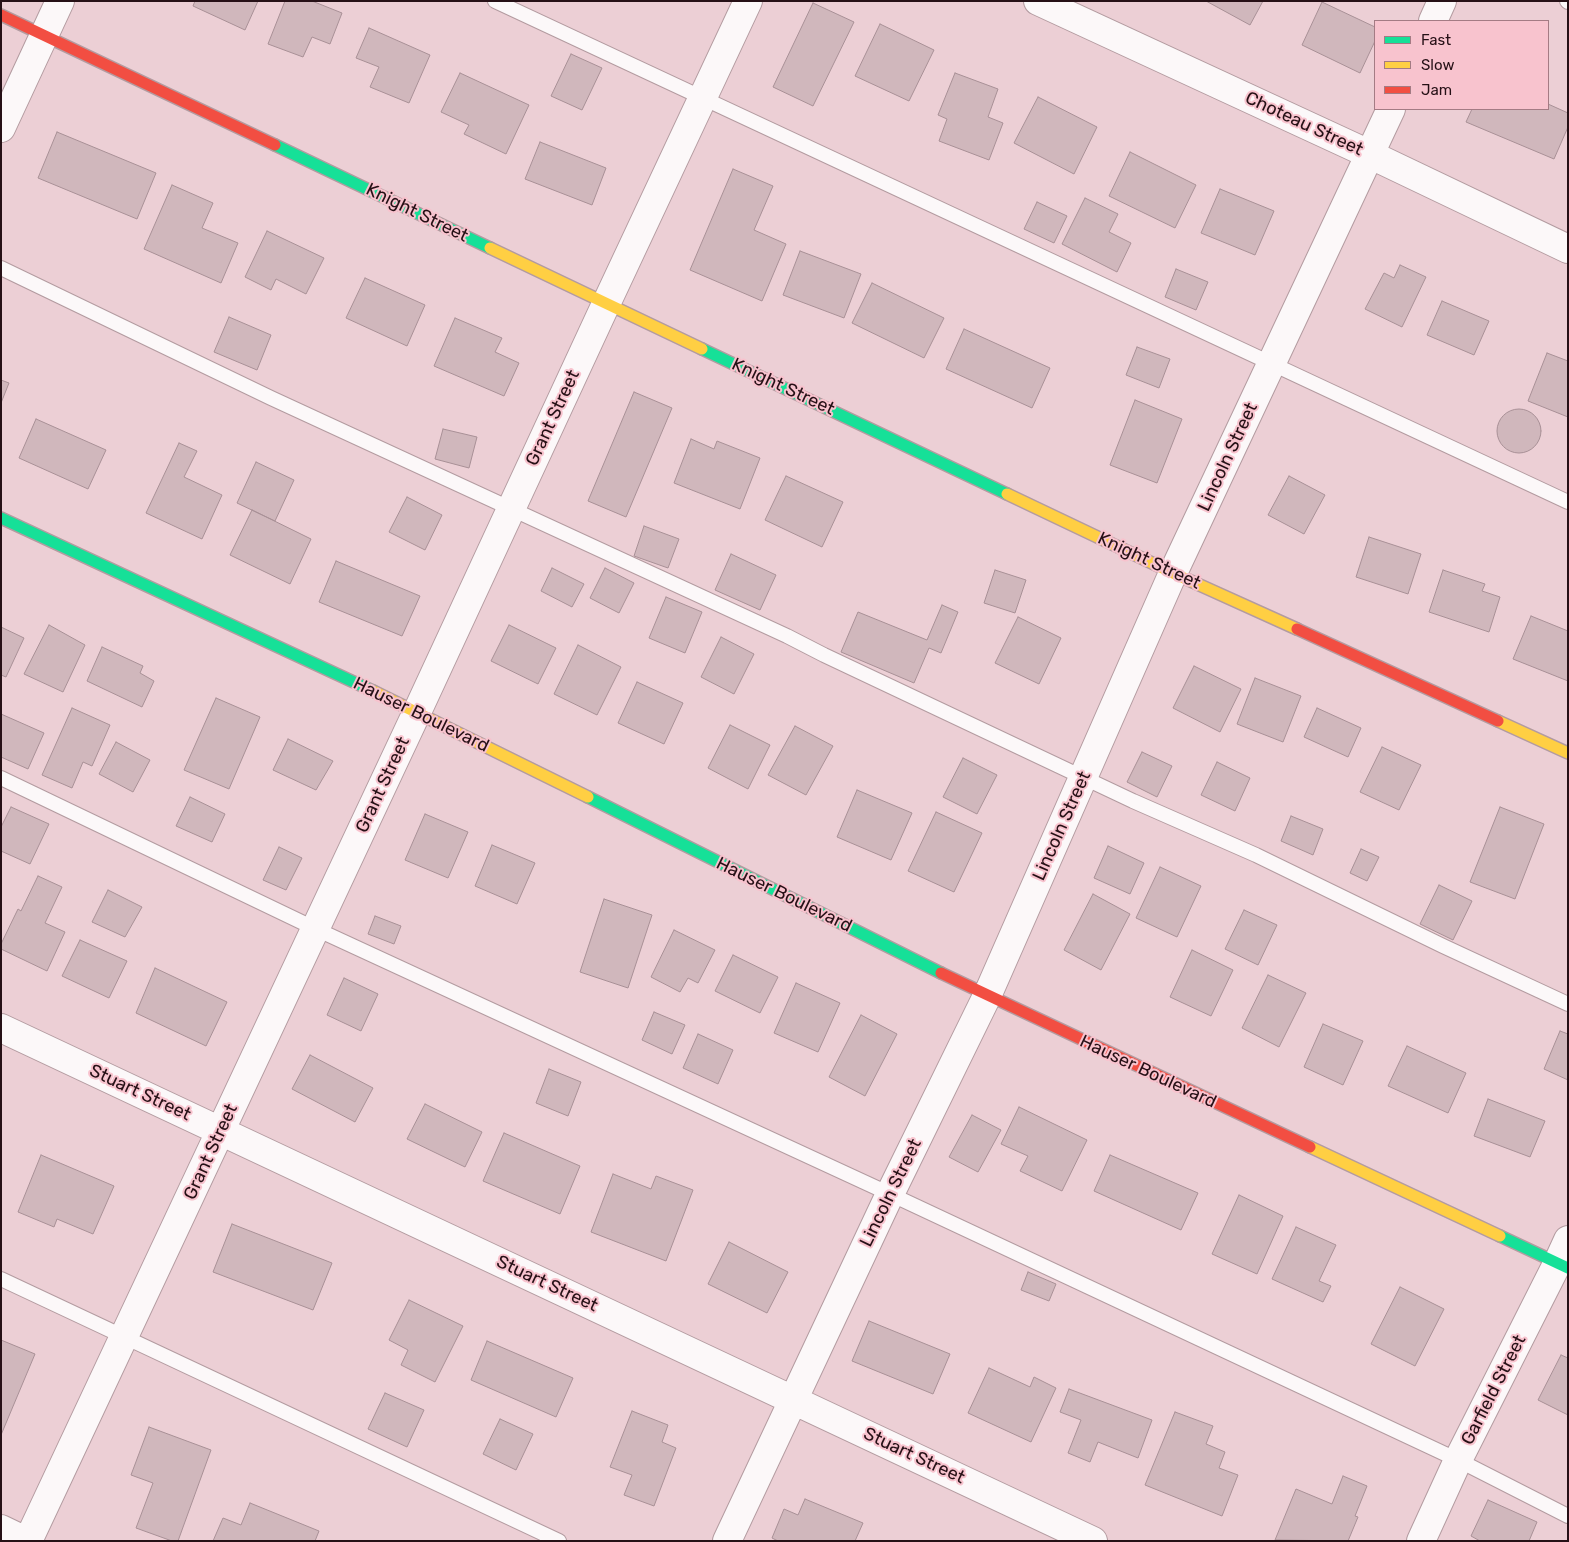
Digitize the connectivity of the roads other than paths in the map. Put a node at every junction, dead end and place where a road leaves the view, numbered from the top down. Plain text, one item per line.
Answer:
1 (60, 1) edge
2 (495, 1) edge
3 (748, 1) edge
4 (1038, 1) edge
5 (1442, 1) edge
6 (1, 15) edge
7 (1433, 20) edge
8 (45, 36) junction
9 (702, 98) junction
10 (1391, 110) edge
11 (1, 128) edge
12 (1369, 154) junction
13 (1568, 249) edge
14 (1, 268) edge
15 (606, 304) junction
16 (1272, 364) junction
17 (1568, 502) edge
18 (511, 509) junction
19 (1, 518) edge
20 (1173, 573) junction
21 (417, 712) junction
22 (1568, 752) edge
23 (1084, 777) junction
24 (1, 778) edge
25 (316, 929) junction
26 (987, 996) junction
27 (1568, 1004) edge
28 (1, 1028) edge
29 (221, 1131) junction
30 (890, 1194) junction
31 (1564, 1257) edge
32 (1, 1279) edge
33 (125, 1336) junction
34 (794, 1400) junction
35 (1458, 1460) junction
36 (1568, 1516) edge
37 (1, 1529) edge
38 (27, 1541) edge
39 (559, 1541) edge
40 (727, 1541) edge
41 (1094, 1541) edge
42 (1421, 1541) edge

1 - 8 street
2 - 9 lane
3 - 9 street, Grant Street
4 - 12 street, Choteau Street
5 - 7 street
6 - 8 street, Knight Street
8 - 11 street
8 - 15 street, Knight Street
9 - 15 street, Grant Street
9 - 16 lane
10 - 12 street, Lincoln Street
12 - 13 street, Choteau Street
12 - 16 street, Lincoln Street
14 - 18 lane
15 - 18 street, Grant Street
15 - 20 street, Knight Street
16 - 17 lane
16 - 20 street, Lincoln Street
18 - 21 street, Grant Street
18 - 23 lane
19 - 21 street, Hauser Boulevard
20 - 22 street, Knight Street
20 - 23 street, Lincoln Street
21 - 25 street, Grant Street
21 - 26 street, Hauser Boulevard
23 - 26 street, Lincoln Street
23 - 27 lane
24 - 25 lane
25 - 29 street, Grant Street
25 - 30 lane
26 - 30 street, Lincoln Street
26 - 31 street, Hauser Boulevard
28 - 29 street, Stuart Street
29 - 33 street, Grant Street
29 - 34 street, Stuart Street
30 - 34 street, Lincoln Street
30 - 35 lane
31 - 35 street, Garfield Street
32 - 33 lane
33 - 38 street, Grant Street
33 - 39 lane
34 - 40 street, Lincoln Street
34 - 41 street, Stuart Street
35 - 36 lane
35 - 42 street, Garfield Street
37 - 38 street

